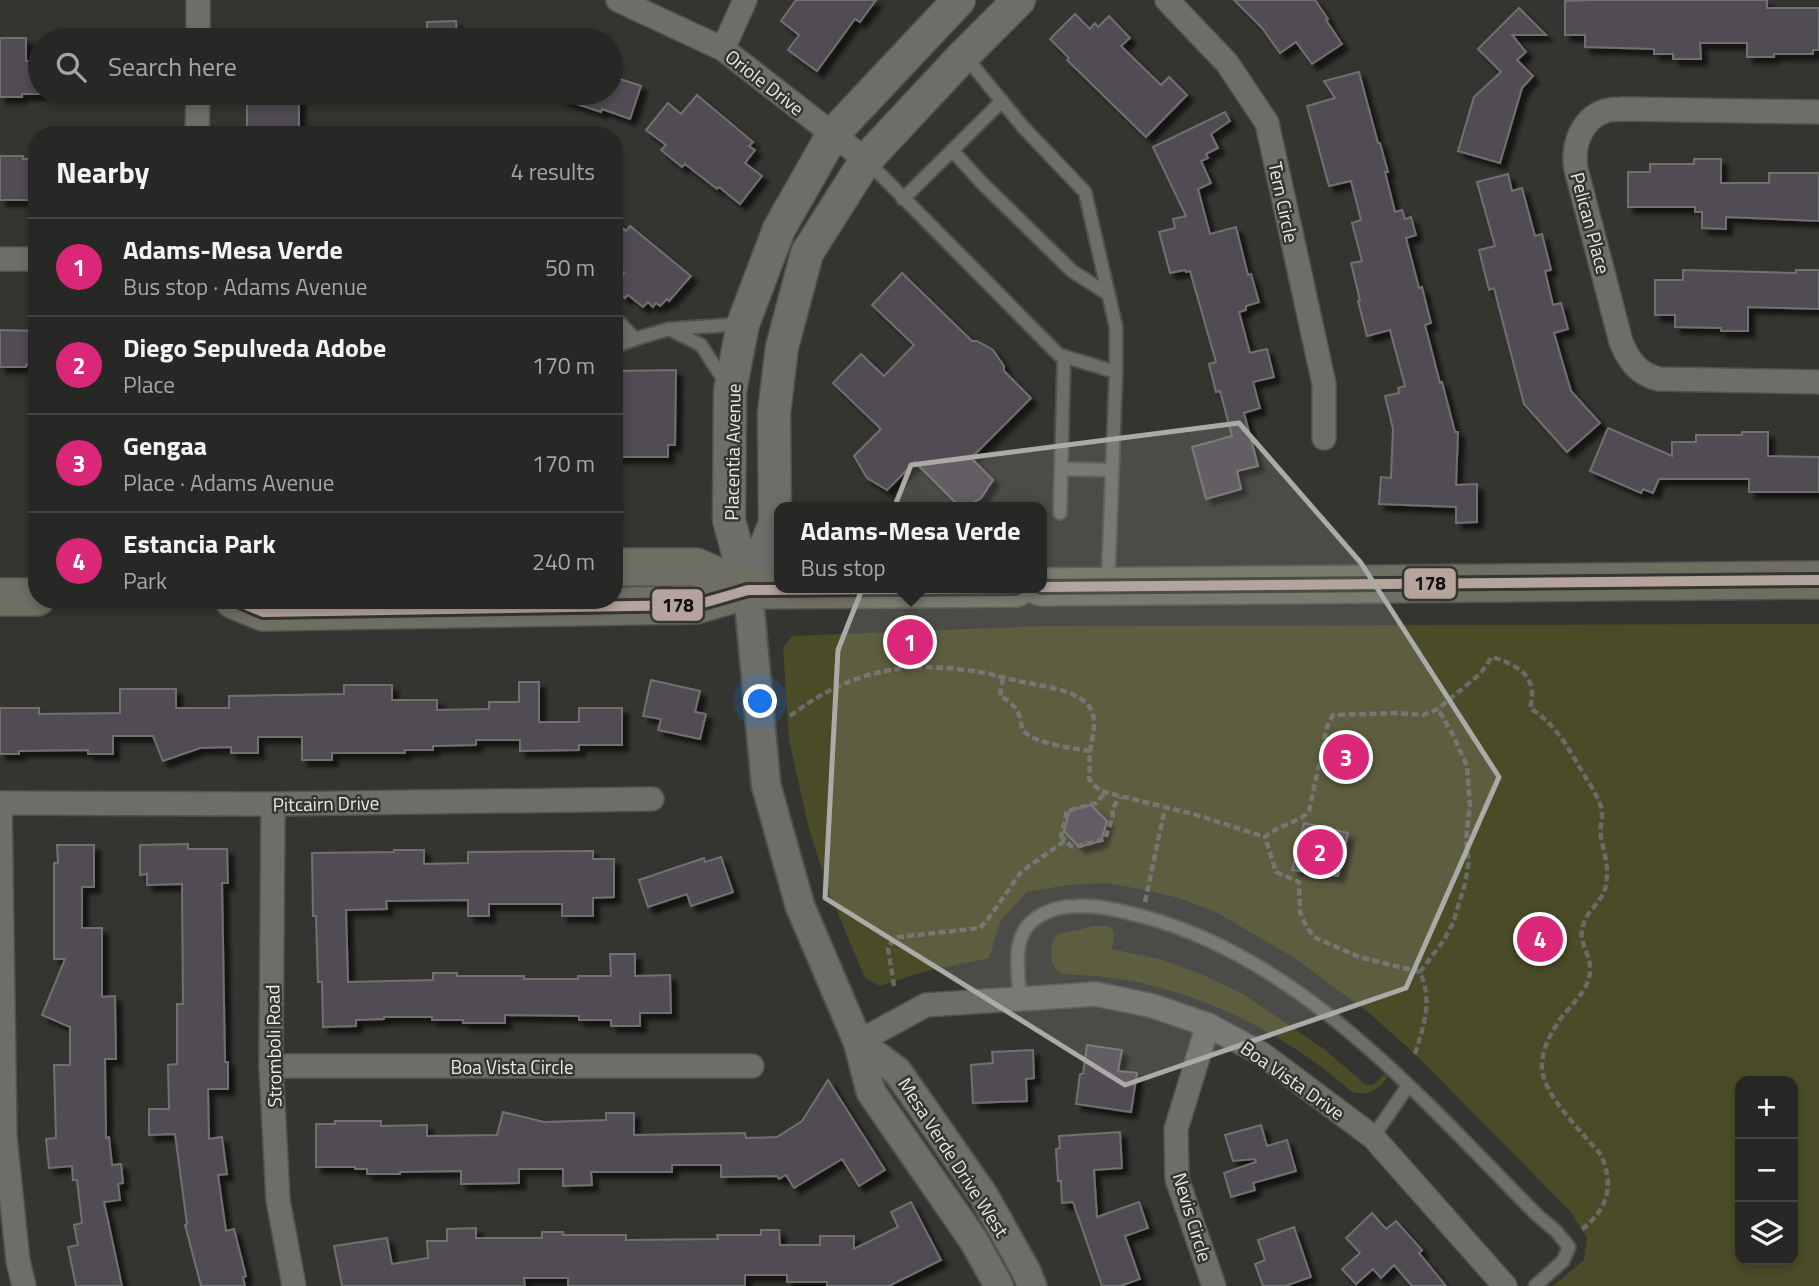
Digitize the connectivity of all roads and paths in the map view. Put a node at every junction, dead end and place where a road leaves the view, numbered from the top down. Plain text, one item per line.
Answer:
1 (198, 0) edge
2 (618, 0) edge
3 (745, 0) edge
4 (959, 0) edge
5 (1019, 0) edge
6 (1167, 0) edge
7 (198, 28) edge
8 (723, 48) junction
9 (964, 55) junction
10 (1002, 101) junction
11 (198, 105) edge
12 (1819, 112) edge
13 (197, 126) edge
14 (833, 134) junction
15 (952, 150) junction
16 (866, 160) junction
17 (903, 199) junction
18 (28, 259) edge
19 (0, 260) edge
20 (1108, 294) junction
21 (743, 324) junction
22 (623, 326) edge
23 (669, 329) junction
24 (635, 339) junction
25 (623, 344) edge
26 (1064, 356) junction
27 (1116, 372) junction
28 (1819, 382) edge
29 (730, 391) junction
30 (1324, 438) dead end
31 (1061, 469) junction
32 (1112, 470) junction
33 (775, 502) edge
34 (1060, 513) dead end
35 (774, 525) edge
36 (623, 567) edge
37 (1819, 580) edge
38 (1108, 586) junction
39 (1047, 587) edge
40 (748, 590) junction
41 (774, 590) edge
42 (0, 597) edge
43 (28, 597) edge
44 (623, 607) edge
45 (256, 609) edge
46 (473, 609) edge
47 (1003, 678) junction
48 (1438, 709) junction
49 (790, 716) dead end
50 (1090, 751) junction
51 (1105, 793) junction
52 (1120, 796) junction
53 (652, 799) dead end
54 (0, 803) edge
55 (273, 804) junction
56 (1165, 807) junction
57 (1061, 836) junction
58 (1265, 837) junction
59 (1142, 916) junction
60 (1420, 971) junction
61 (894, 986) dead end
62 (1020, 999) junction
63 (1208, 1025) junction
64 (858, 1042) junction
65 (1415, 1054) dead end
66 (271, 1066) junction
67 (752, 1066) dead end
68 (1409, 1086) junction
69 (1373, 1137) junction
70 (1580, 1231) dead end
71 (1029, 1278) edge
72 (24, 1286) edge
73 (294, 1286) edge
74 (998, 1286) edge
75 (1214, 1286) edge
76 (1505, 1286) edge
77 (1535, 1286) edge

1 - 7 street
2 - 8 street, Oriole Drive
3 - 8 street
4 - 14 main road, Placentia Avenue
5 - 9 main road
6 - 30 street, Tern Circle
8 - 14 street, Oriole Drive
9 - 10 lane
9 - 16 main road
10 - 15 lane
10 - 20 lane
11 - 13 street
12 - 28 street, Pelican Place
14 - 16 street, Oriole Drive
14 - 21 main road, Placentia Avenue
15 - 17 lane
15 - 20 lane
16 - 17 lane
16 - 33 main road
17 - 26 lane
18 - 19 street
20 - 27 lane
21 - 23 lane
21 - 29 main road, Placentia Avenue
22 - 24 lane
23 - 24 lane
23 - 29 lane
24 - 25 lane
26 - 27 lane
26 - 31 lane
27 - 32 lane
29 - 40 main road, Placentia Avenue
31 - 32 lane
31 - 34 lane
32 - 38 lane
35 - 40 main road
36 - 40 main road
37 - 38 main road
38 - 39 main road
40 - 41 main road
40 - 44 main road
40 - 64 street, Mesa Verde Drive West
42 - 43 main road
45 - 46 main road
47 - 49 path
47 - 50 path
47 - 50 path
48 - 58 path
48 - 60 path
48 - 70 path
50 - 51 path
51 - 52 path
51 - 57 path
52 - 56 path
52 - 57 path
53 - 55 street, Pitcairn Drive
54 - 55 street, Pitcairn Drive
54 - 72 street
55 - 66 street, Stromboli Road
56 - 58 path
56 - 59 path
57 - 61 path
58 - 60 path
59 - 62 lane
59 - 68 lane
60 - 65 path
62 - 63 street, Boa Vista Drive
62 - 64 street, Boa Vista Drive
63 - 69 street, Boa Vista Drive
63 - 75 street, Nevis Circle
64 - 71 street, Mesa Verde Drive West
64 - 74 street, Mesa Verde Drive West
66 - 67 street, Boa Vista Circle
66 - 73 street, Stromboli Road
68 - 69 lane
68 - 77 lane
69 - 76 street, Boa Vista Drive
71 - 74 street

